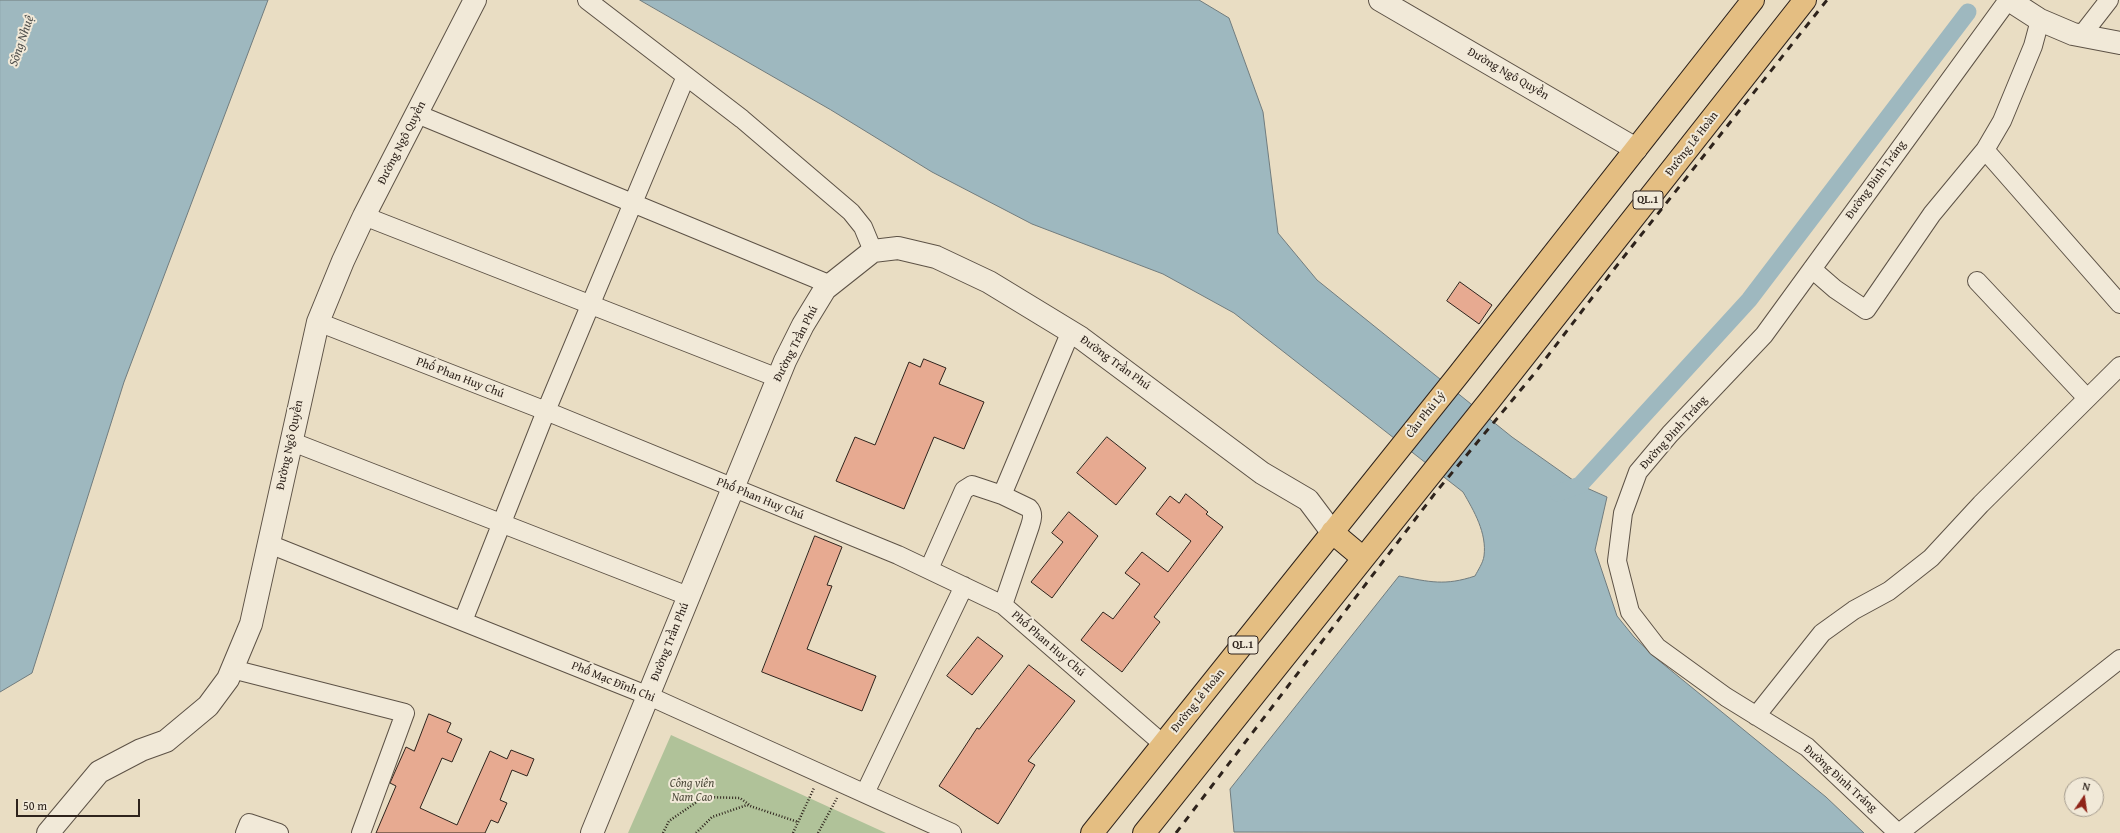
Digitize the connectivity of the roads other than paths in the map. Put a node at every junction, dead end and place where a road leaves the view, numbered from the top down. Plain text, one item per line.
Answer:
1 (474, 0) edge
2 (588, 0) edge
3 (1380, 0) edge
4 (1753, 0) edge
5 (1805, 0) edge
6 (2009, 0) edge
7 (2109, 0) edge
8 (2040, 20) junction
9 (2081, 36) junction
10 (2120, 43) edge
11 (686, 76) junction
12 (417, 114) junction
13 (1636, 149) junction
14 (1985, 150) junction
15 (633, 203) junction
16 (364, 216) junction
17 (873, 251) junction
18 (1812, 269) junction
19 (1977, 281) dead end
20 (831, 285) junction
21 (2120, 304) edge
22 (591, 305) junction
23 (318, 322) junction
24 (1071, 331) junction
25 (2120, 366) edge
26 (778, 378) junction
27 (2086, 397) junction
28 (546, 411) junction
29 (290, 441) junction
30 (1393, 456) joint
31 (732, 488) junction
32 (1002, 495) junction
33 (503, 524) junction
34 (1332, 532) junction
35 (269, 544) junction
36 (1363, 558) junction
37 (929, 570) junction
38 (964, 586) junction
39 (688, 596) junction
40 (1003, 605) junction
41 (463, 621) junction
42 (2120, 659) edge
43 (232, 669) junction
44 (649, 696) junction
45 (1756, 716) junction
46 (1163, 744) junction
47 (865, 793) junction
48 (48, 833) edge
49 (245, 833) edge
50 (279, 833) edge
51 (361, 833) edge
52 (592, 833) edge
53 (952, 833) edge
54 (1092, 833) edge
55 (1144, 833) edge
56 (1898, 833) edge

1 - 12 street, Đường Ngô Quyền
2 - 11 street
3 - 13 street, Đường Ngô Quyền
4 - 13 main road, QL.1
5 - 36 main road, Đường Lê Hoàn / QL.1
6 - 8 street
6 - 18 street, Đường Đinh Tráng
7 - 9 street
8 - 9 street
8 - 14 street
9 - 10 street
11 - 15 street
11 - 17 street
12 - 15 street
12 - 16 street, Đường Ngô Quyền
13 - 30 main road, Cầu Phủ Lý / QL.1
14 - 18 street
14 - 21 street
15 - 20 street
15 - 22 street
16 - 22 street
16 - 23 street, Đường Ngô Quyền
17 - 20 street, Đường Trần Phú
17 - 24 street, Đường Trần Phú
18 - 45 street, Đường Đinh Tráng
19 - 27 street
20 - 26 street, Đường Trần Phú
22 - 26 street
22 - 28 street
23 - 28 street, Phố Phan Huy Chú
23 - 29 street, Đường Ngô Quyền
24 - 32 street
24 - 34 street, Đường Trần Phú
25 - 27 street
26 - 31 street, Đường Trần Phú
27 - 45 street
28 - 31 street, Phố Phan Huy Chú
28 - 33 street
29 - 33 street
29 - 35 street, Đường Ngô Quyền
30 - 34 main road, Đường Lê Hoàn / QL.1
31 - 37 street, Phố Phan Huy Chú
31 - 39 street, Đường Trần Phú
32 - 37 street
32 - 40 street
33 - 39 street
33 - 41 street
34 - 36 main road
34 - 46 main road, Đường Lê Hoàn / QL.1
35 - 41 street, Phố Mạc Đĩnh Chi
35 - 43 street, Đường Ngô Quyền
36 - 55 main road, QL.1
37 - 38 street, Phố Phan Huy Chú
38 - 40 street, Phố Phan Huy Chú
38 - 47 street
39 - 44 street, Đường Trần Phú
40 - 46 street, Phố Phan Huy Chú
41 - 44 street, Phố Mạc Đĩnh Chi
42 - 56 street
43 - 48 street, Đường Ngô Quyền
43 - 51 street
44 - 47 street, Phố Mạc Đĩnh Chi
44 - 52 street, Đường Trần Phú
45 - 56 street, Đường Đinh Tráng
46 - 54 main road, Đường Lê Hoàn / QL.1
47 - 53 street, Phố Mạc Đĩnh Chi
49 - 50 street

